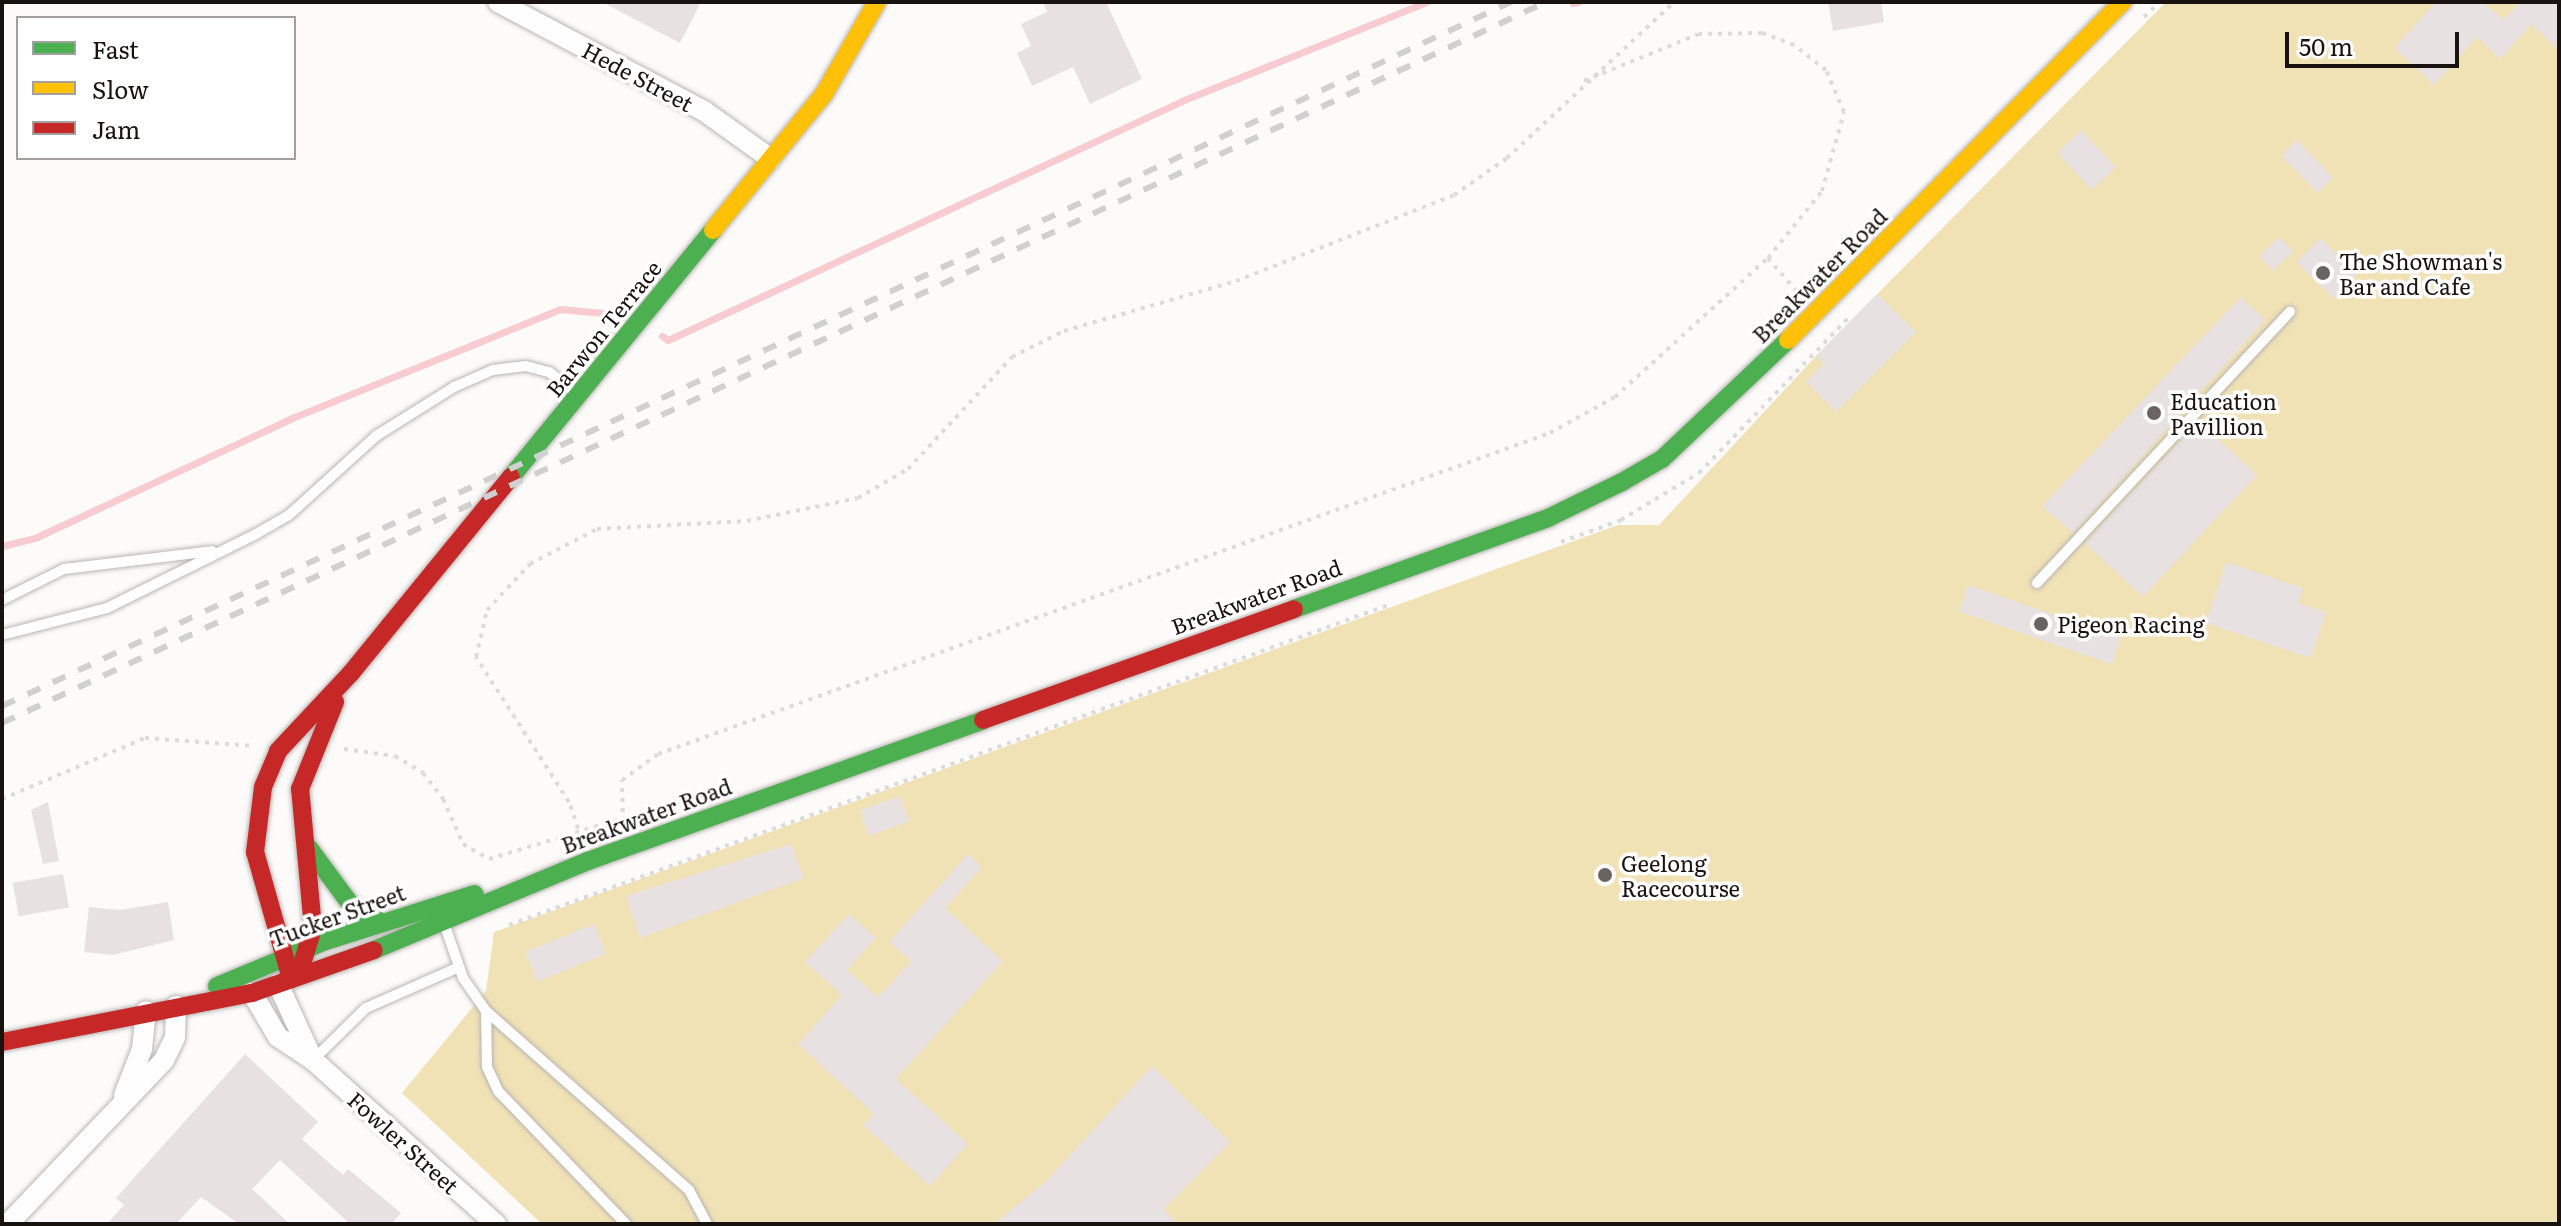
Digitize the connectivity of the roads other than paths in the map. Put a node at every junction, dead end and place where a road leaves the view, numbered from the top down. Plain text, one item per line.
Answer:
1 (498, 2) edge
2 (877, 2) edge
3 (2123, 2) edge
4 (771, 159) junction
5 (2290, 312) dead end
6 (580, 396) junction
7 (217, 551) junction
8 (2037, 583) dead end
9 (2, 600) edge
10 (2, 635) edge
11 (351, 673) junction
12 (298, 805) junction
13 (539, 880) junction
14 (437, 905) junction
15 (380, 922) junction
16 (444, 923) junction
17 (310, 948) junction
18 (284, 959) junction
19 (459, 967) junction
20 (258, 970) junction
21 (284, 981) junction
22 (252, 993) junction
23 (164, 1007) junction
24 (486, 1011) junction
25 (2, 1042) edge
26 (313, 1060) junction
27 (121, 1102) junction
28 (8, 1224) edge
29 (496, 1224) edge
30 (626, 1224) edge
31 (707, 1224) edge

1 - 4 street, Hede Street
2 - 4 street, Barwon Terrace
3 - 13 street, Breakwater Road
4 - 6 street, Barwon Terrace
5 - 8 lane
6 - 7 lane
6 - 11 street, Barwon Terrace
7 - 9 lane
7 - 10 lane
11 - 12 street, Barwon Terrace
11 - 18 street, Barwon Terrace
12 - 15 street
12 - 17 street, Barwon Terrace
13 - 14 street, Tucker Street
13 - 16 street, Breakwater Road
14 - 15 street, Tucker Street
14 - 16 street
15 - 17 street, Tucker Street
16 - 19 lane
16 - 21 street, Breakwater Road
17 - 18 street, Tucker Street
17 - 21 street
18 - 20 street, Tucker Street
18 - 21 street, Barwon Terrace
19 - 24 lane
19 - 26 lane
20 - 21 street
20 - 22 street
20 - 23 street, Tucker Street
21 - 22 street, Breakwater Road
21 - 26 street, Fowler Street
22 - 23 street, Tucker Street
22 - 26 street, Fowler Street
23 - 25 street, Tucker Street
23 - 27 street
23 - 27 street
24 - 30 lane
24 - 31 lane
26 - 29 street, Fowler Street
27 - 28 street

